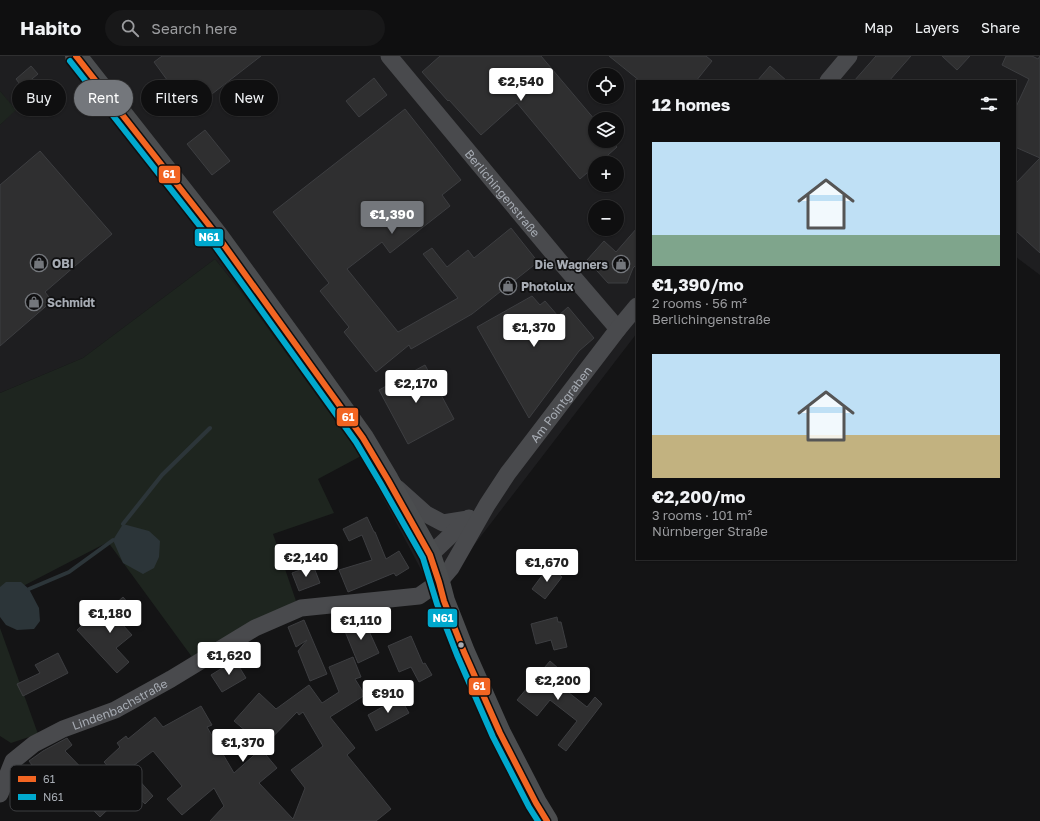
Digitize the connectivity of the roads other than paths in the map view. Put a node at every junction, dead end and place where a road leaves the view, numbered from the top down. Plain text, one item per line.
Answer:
1 (76, 56) edge
2 (389, 56) edge
3 (849, 56) edge
4 (829, 80) edge
5 (636, 307) edge
6 (618, 329) junction
7 (388, 480) junction
8 (487, 505) junction
9 (468, 519) junction
10 (430, 555) junction
11 (439, 582) junction
12 (11, 765) edge
13 (10, 768) edge
14 (0, 794) edge
15 (547, 821) edge

1 - 7 main road
2 - 6 street, Berlichingenstraße
3 - 4 street
5 - 6 street, Am Pointgraben
6 - 8 street, Am Pointgraben
7 - 9 street, Am Pointgraben
7 - 10 main road
8 - 9 street, Am Pointgraben
8 - 11 street, Am Pointgraben
9 - 10 street, Am Pointgraben
10 - 11 main road
11 - 12 street, Lindenbachstraße
11 - 15 main road
13 - 14 street, Lindenbachstraße

